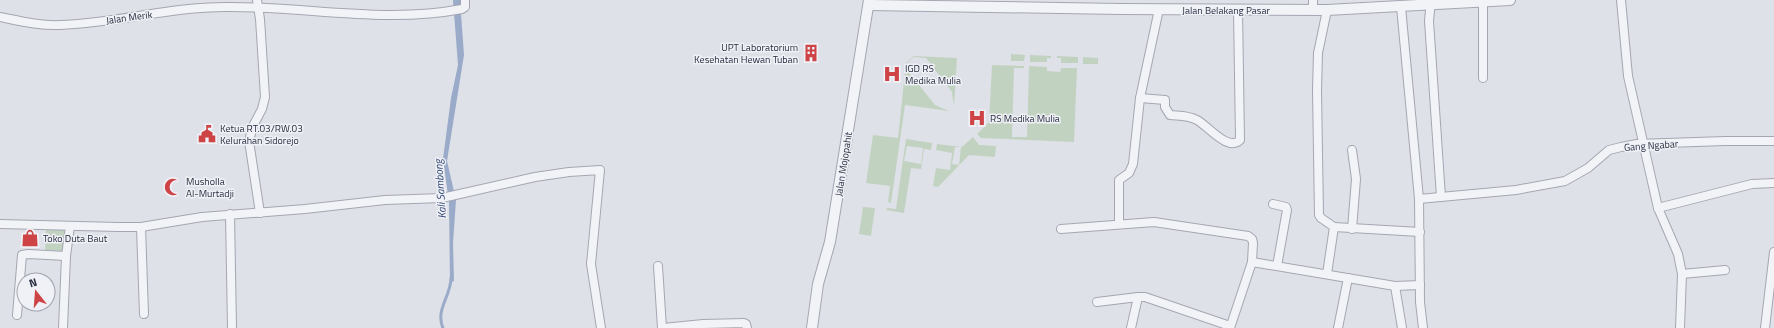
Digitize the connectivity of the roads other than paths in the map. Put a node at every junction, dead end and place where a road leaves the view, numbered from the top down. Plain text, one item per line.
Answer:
1 (465, 0) edge
2 (1510, 0) edge
3 (1621, 0) edge
4 (869, 2) edge
5 (1483, 2) junction
6 (1431, 3) edge
7 (257, 4) edge
8 (1313, 5) edge
9 (1401, 7) junction
10 (1159, 9) junction
11 (1238, 10) junction
12 (1327, 10) junction
13 (0, 17) edge
14 (1483, 78) dead end
15 (1140, 98) junction
16 (1774, 141) edge
17 (1643, 144) junction
18 (1352, 150) dead end
19 (1774, 183) edge
20 (1441, 197) junction
21 (1419, 199) junction
22 (1273, 204) dead end
23 (1658, 208) junction
24 (260, 212) junction
25 (230, 214) junction
26 (0, 224) edge
27 (1119, 224) junction
28 (70, 226) junction
29 (141, 227) junction
30 (1334, 228) junction
31 (1061, 229) dead end
32 (1352, 229) junction
33 (1420, 232) junction
34 (1774, 252) edge
35 (66, 256) junction
36 (1252, 262) junction
37 (658, 266) dead end
38 (1277, 266) junction
39 (1724, 270) dead end
40 (1327, 274) junction
41 (1682, 274) junction
42 (1348, 278) junction
43 (1420, 285) junction
44 (1395, 286) junction
45 (1138, 297) junction
46 (1097, 302) dead end
47 (144, 314) dead end
48 (17, 315) dead end
49 (1230, 327) edge
50 (63, 328) edge
51 (232, 328) edge
52 (600, 328) edge
53 (662, 328) edge
54 (746, 328) edge
55 (812, 328) edge
56 (1131, 328) edge
57 (1338, 328) edge
58 (1402, 328) edge
59 (1423, 328) edge
60 (1680, 328) edge
61 (1765, 328) edge

1 - 7 street, Jalan Merik
2 - 5 street, Jalan Belakang Pasar
3 - 17 street
4 - 10 street, Jalan Belakang Pasar
4 - 55 street, Jalan Mojopahit
5 - 6 street, Jalan Belakang Pasar
5 - 14 street
6 - 9 street, Jalan Belakang Pasar
6 - 20 street
7 - 13 street, Jalan Merik
7 - 24 street
8 - 11 street, Jalan Belakang Pasar
8 - 12 street, Jalan Belakang Pasar
9 - 12 street, Jalan Belakang Pasar
9 - 21 street
10 - 11 street, Jalan Belakang Pasar
10 - 15 street
11 - 15 street
12 - 30 street
15 - 27 street
16 - 17 street, Gang Ngabar
17 - 20 street, Gang Ngabar
17 - 23 street
18 - 32 street
19 - 23 street
20 - 21 street, Gang Ngabar
21 - 33 street
22 - 38 street
23 - 41 street
24 - 25 street
24 - 52 street
25 - 29 street
25 - 51 street
26 - 28 street
27 - 31 street
27 - 36 street
28 - 29 street
28 - 35 street
29 - 47 street
30 - 32 street
30 - 40 street
32 - 33 street
33 - 43 street
34 - 61 street
35 - 48 street
35 - 50 street
36 - 38 street
36 - 49 street
37 - 53 street
38 - 40 street
39 - 41 street
40 - 42 street
41 - 60 street
42 - 44 street
42 - 57 street
43 - 44 street
43 - 59 street
44 - 58 street
45 - 46 street
45 - 49 street
45 - 56 street
53 - 54 street

